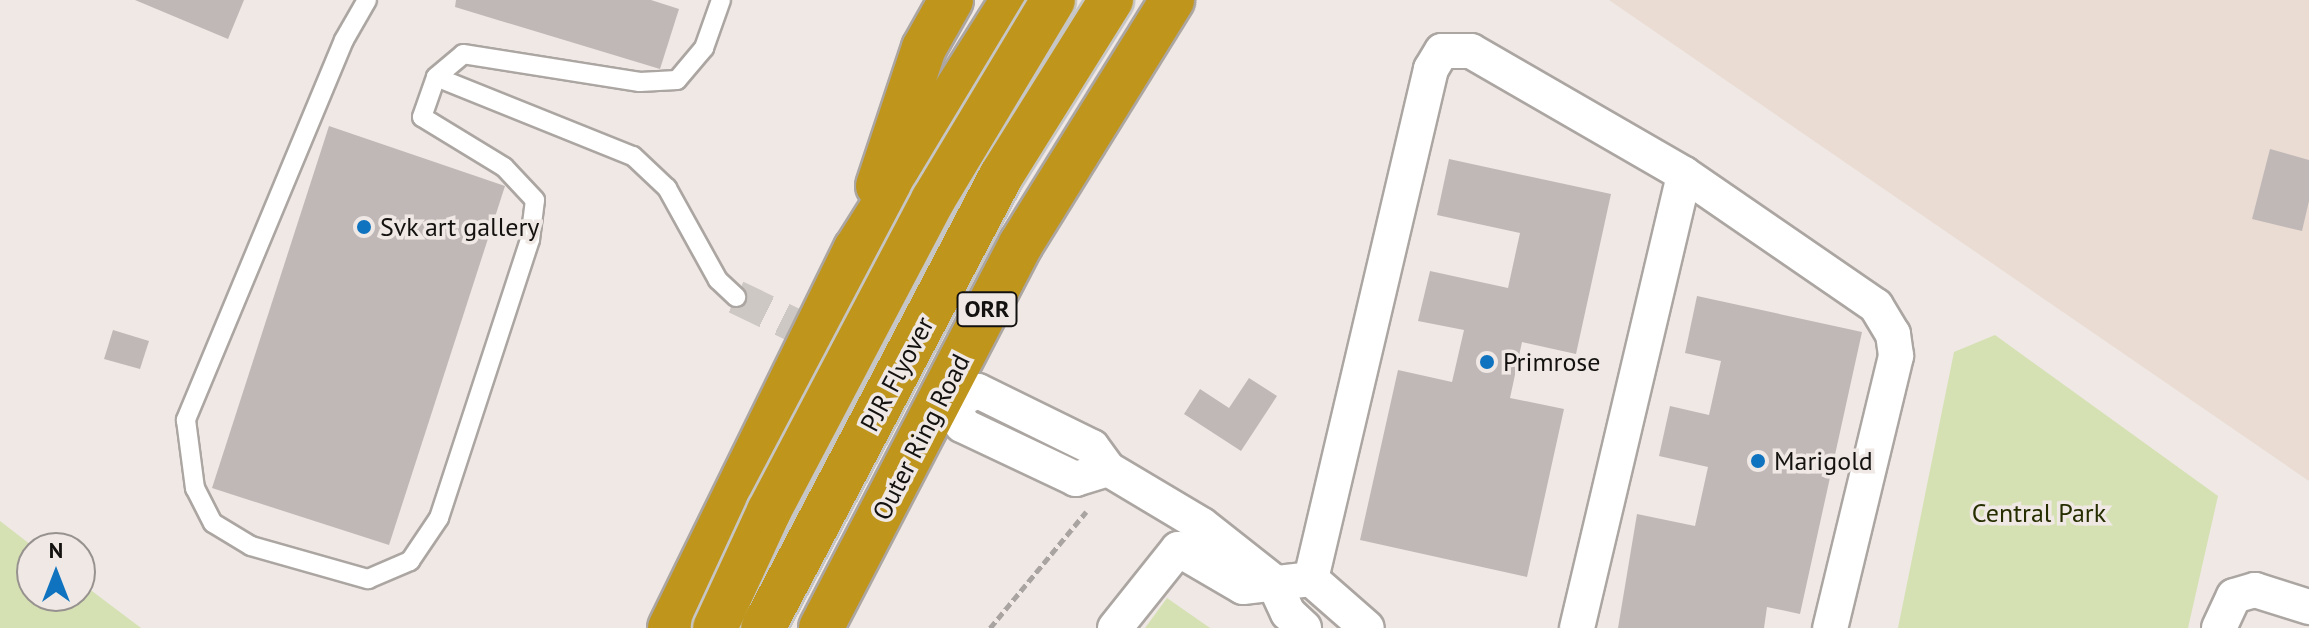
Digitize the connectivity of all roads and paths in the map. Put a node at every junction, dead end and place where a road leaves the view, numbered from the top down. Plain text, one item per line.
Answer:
1 (367, 0) edge
2 (721, 0) edge
3 (951, 0) edge
4 (1013, 0) edge
5 (1053, 0) edge
6 (1111, 0) edge
7 (1172, 0) edge
8 (436, 77) junction
9 (1684, 174) junction
10 (856, 249) junction
11 (736, 297) tunnel mouth
12 (1108, 469) joint
13 (1311, 579) junction
14 (1273, 581) junction
15 (2309, 607) edge
16 (670, 628) edge
17 (715, 628) edge
18 (763, 628) edge
19 (821, 628) edge
20 (990, 628) edge
21 (1115, 628) edge
22 (1304, 628) edge
23 (1367, 628) edge
24 (1577, 628) edge
25 (1830, 628) edge
26 (2219, 628) edge

1 - 8 lane
2 - 8 lane
3 - 10 highway
4 - 10 highway
5 - 17 highway, PJR Flyover, bridge
6 - 18 highway, PJR Flyover, bridge
7 - 19 highway, Outer Ring Road / ORR
8 - 11 lane
9 - 13 street
9 - 24 street
9 - 25 street
10 - 16 highway
12 - 14 street
12 - 20 path
13 - 14 street
13 - 23 street
14 - 21 street
14 - 22 street
15 - 26 street

